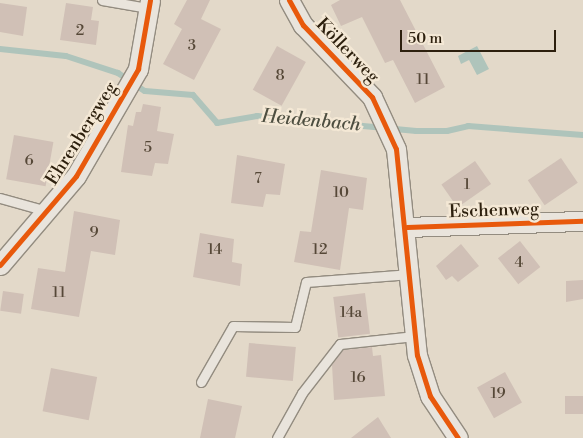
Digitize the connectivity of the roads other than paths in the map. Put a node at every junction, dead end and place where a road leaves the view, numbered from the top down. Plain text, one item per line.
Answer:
1 (102, 0) edge
2 (289, 0) edge
3 (149, 4) edge
4 (0, 198) edge
5 (48, 211) junction
6 (583, 221) edge
7 (406, 228) junction
8 (0, 265) edge
9 (410, 274) junction
10 (415, 336) junction
11 (201, 382) dead end
12 (277, 438) edge
13 (458, 438) edge

1 - 3 lane
2 - 7 street, Köllerweg
3 - 5 street, Ehrenbergweg
4 - 5 lane, Ehrenbergweg
5 - 8 street, Ehrenbergweg
6 - 7 street, Eschenweg
7 - 9 street, Köllerweg
9 - 10 street, Köllerweg
9 - 11 lane
10 - 12 lane
10 - 13 street, Köllerweg

